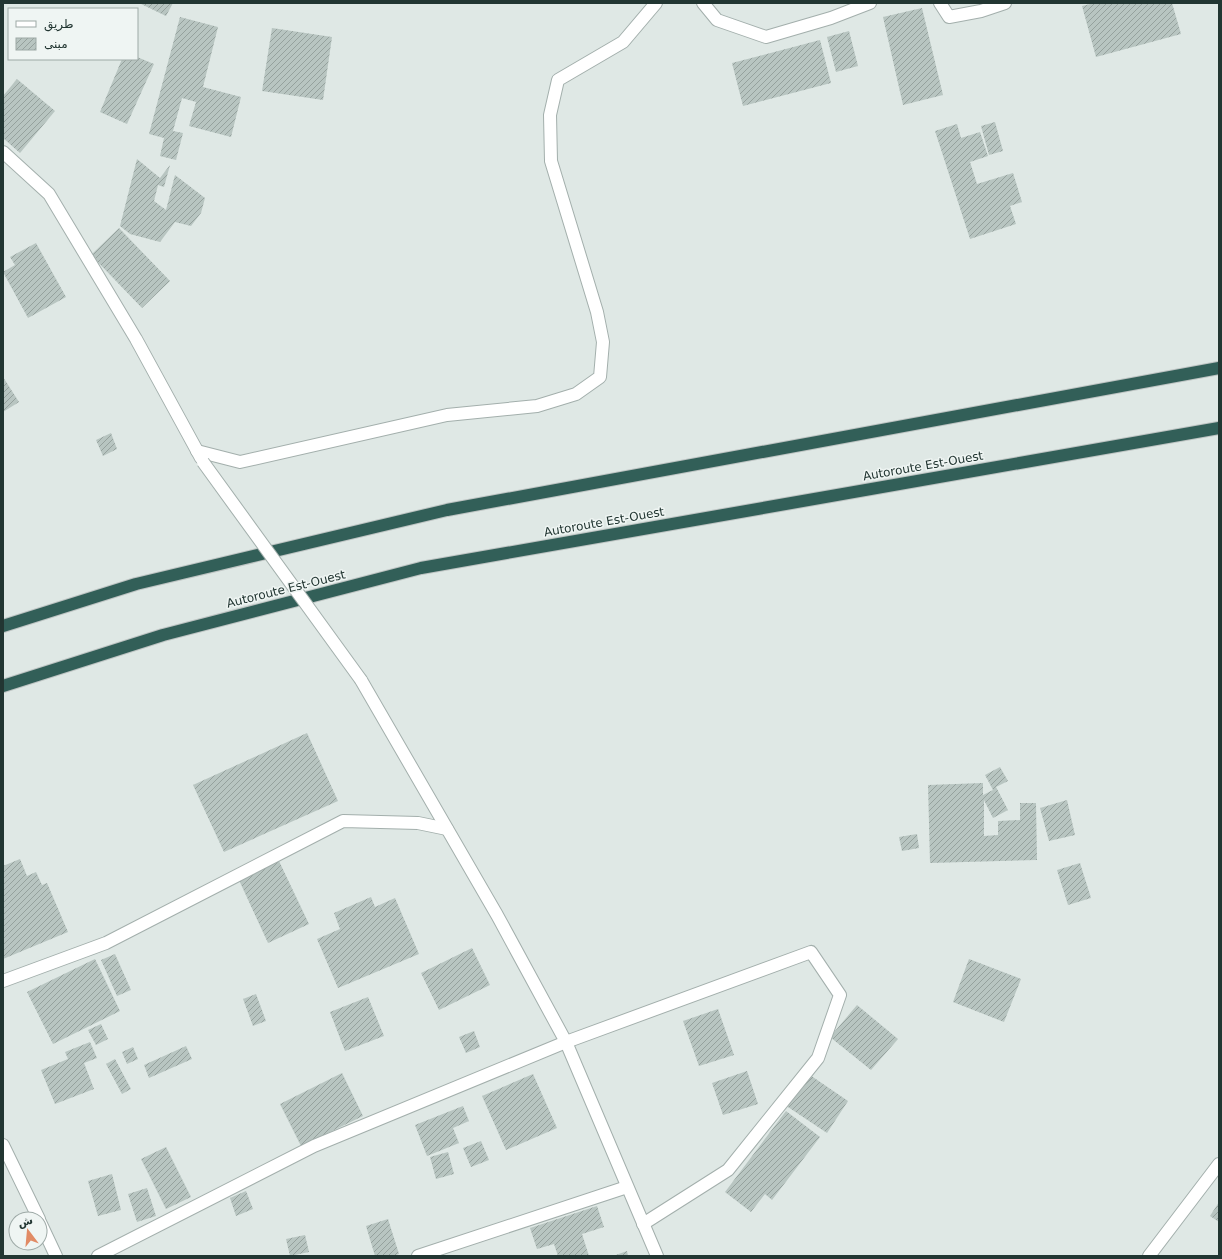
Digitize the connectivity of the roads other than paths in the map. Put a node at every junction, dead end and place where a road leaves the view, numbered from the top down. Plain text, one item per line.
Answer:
1 (656, 3) edge
2 (703, 3) edge
3 (870, 3) edge
4 (940, 3) edge
5 (1005, 3) edge
6 (3, 152) edge
7 (1219, 368) edge
8 (1219, 428) edge
9 (197, 451) junction
10 (3, 626) edge
11 (3, 686) edge
12 (447, 829) junction
13 (3, 981) edge
14 (566, 1042) junction
15 (3, 1145) edge
16 (1219, 1164) edge
17 (627, 1188) junction
18 (35, 1211) edge
19 (643, 1224) junction
20 (48, 1239) edge
21 (56, 1256) edge
22 (98, 1256) edge
23 (418, 1256) edge
24 (657, 1256) edge
25 (1149, 1256) edge

1 - 9 street
2 - 3 street
4 - 5 street
6 - 9 street
7 - 10 highway
8 - 11 highway, Autoroute Est-Ouest
9 - 12 street, bridge
12 - 13 street
12 - 14 street
14 - 17 street
14 - 19 street
14 - 22 street
15 - 18 street
16 - 25 street
17 - 19 street
17 - 23 street
19 - 24 street
20 - 21 street

